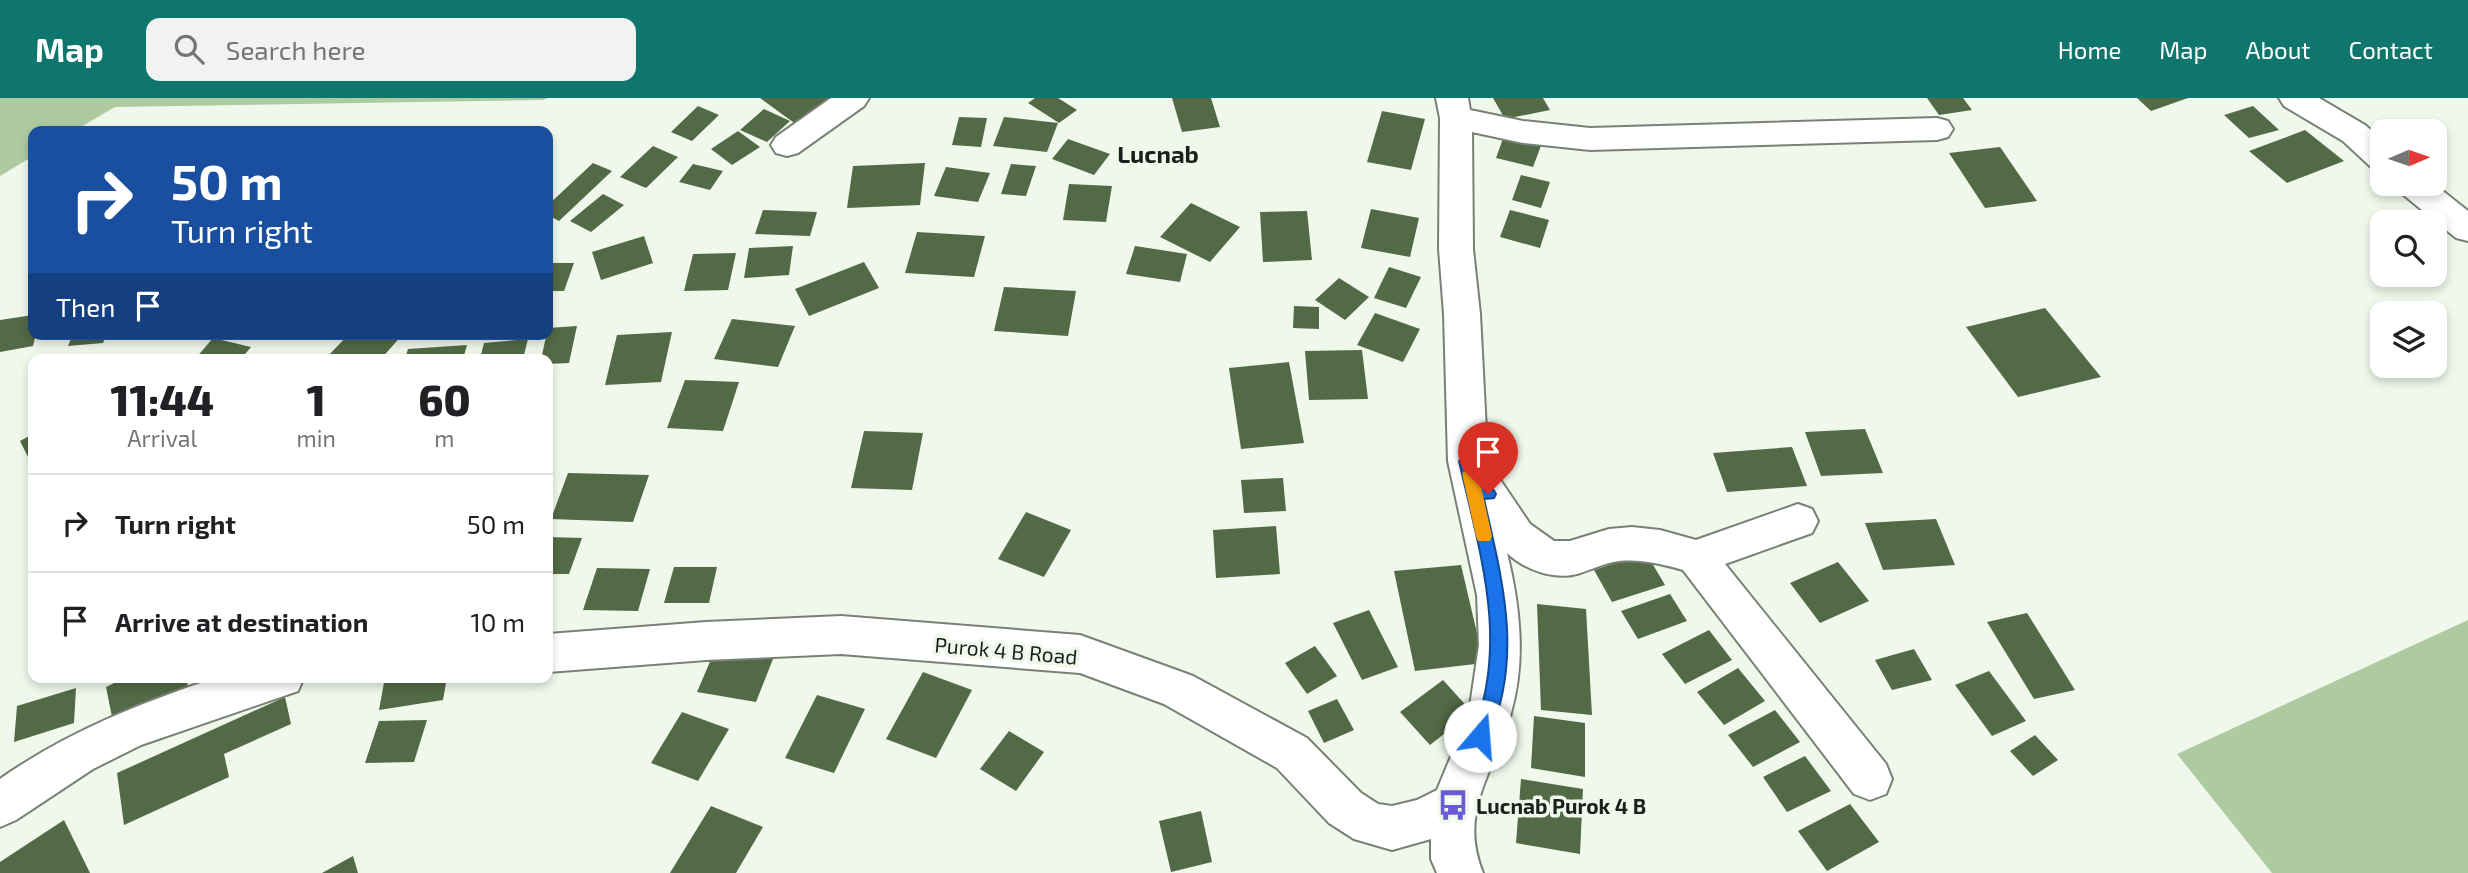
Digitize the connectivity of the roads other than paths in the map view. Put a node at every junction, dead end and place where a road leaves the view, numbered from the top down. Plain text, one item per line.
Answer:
1 (853, 98) edge
2 (2295, 98) edge
3 (1454, 108) edge
4 (1937, 129) dead end
5 (787, 145) dead end
6 (2370, 148) edge
7 (2427, 196) edge
8 (2468, 229) edge
9 (1467, 461) junction
10 (1798, 521) dead end
11 (1696, 557) junction
12 (553, 653) edge
13 (263, 683) edge
14 (1870, 779) dead end
15 (0, 805) edge
16 (1453, 806) junction
17 (1460, 873) edge

1 - 5 street
2 - 6 street
3 - 4 street
3 - 9 street
7 - 8 street
9 - 11 street
9 - 16 street
10 - 11 street
11 - 14 street
12 - 16 street, Purok 4 B Road
13 - 15 street
16 - 17 street

